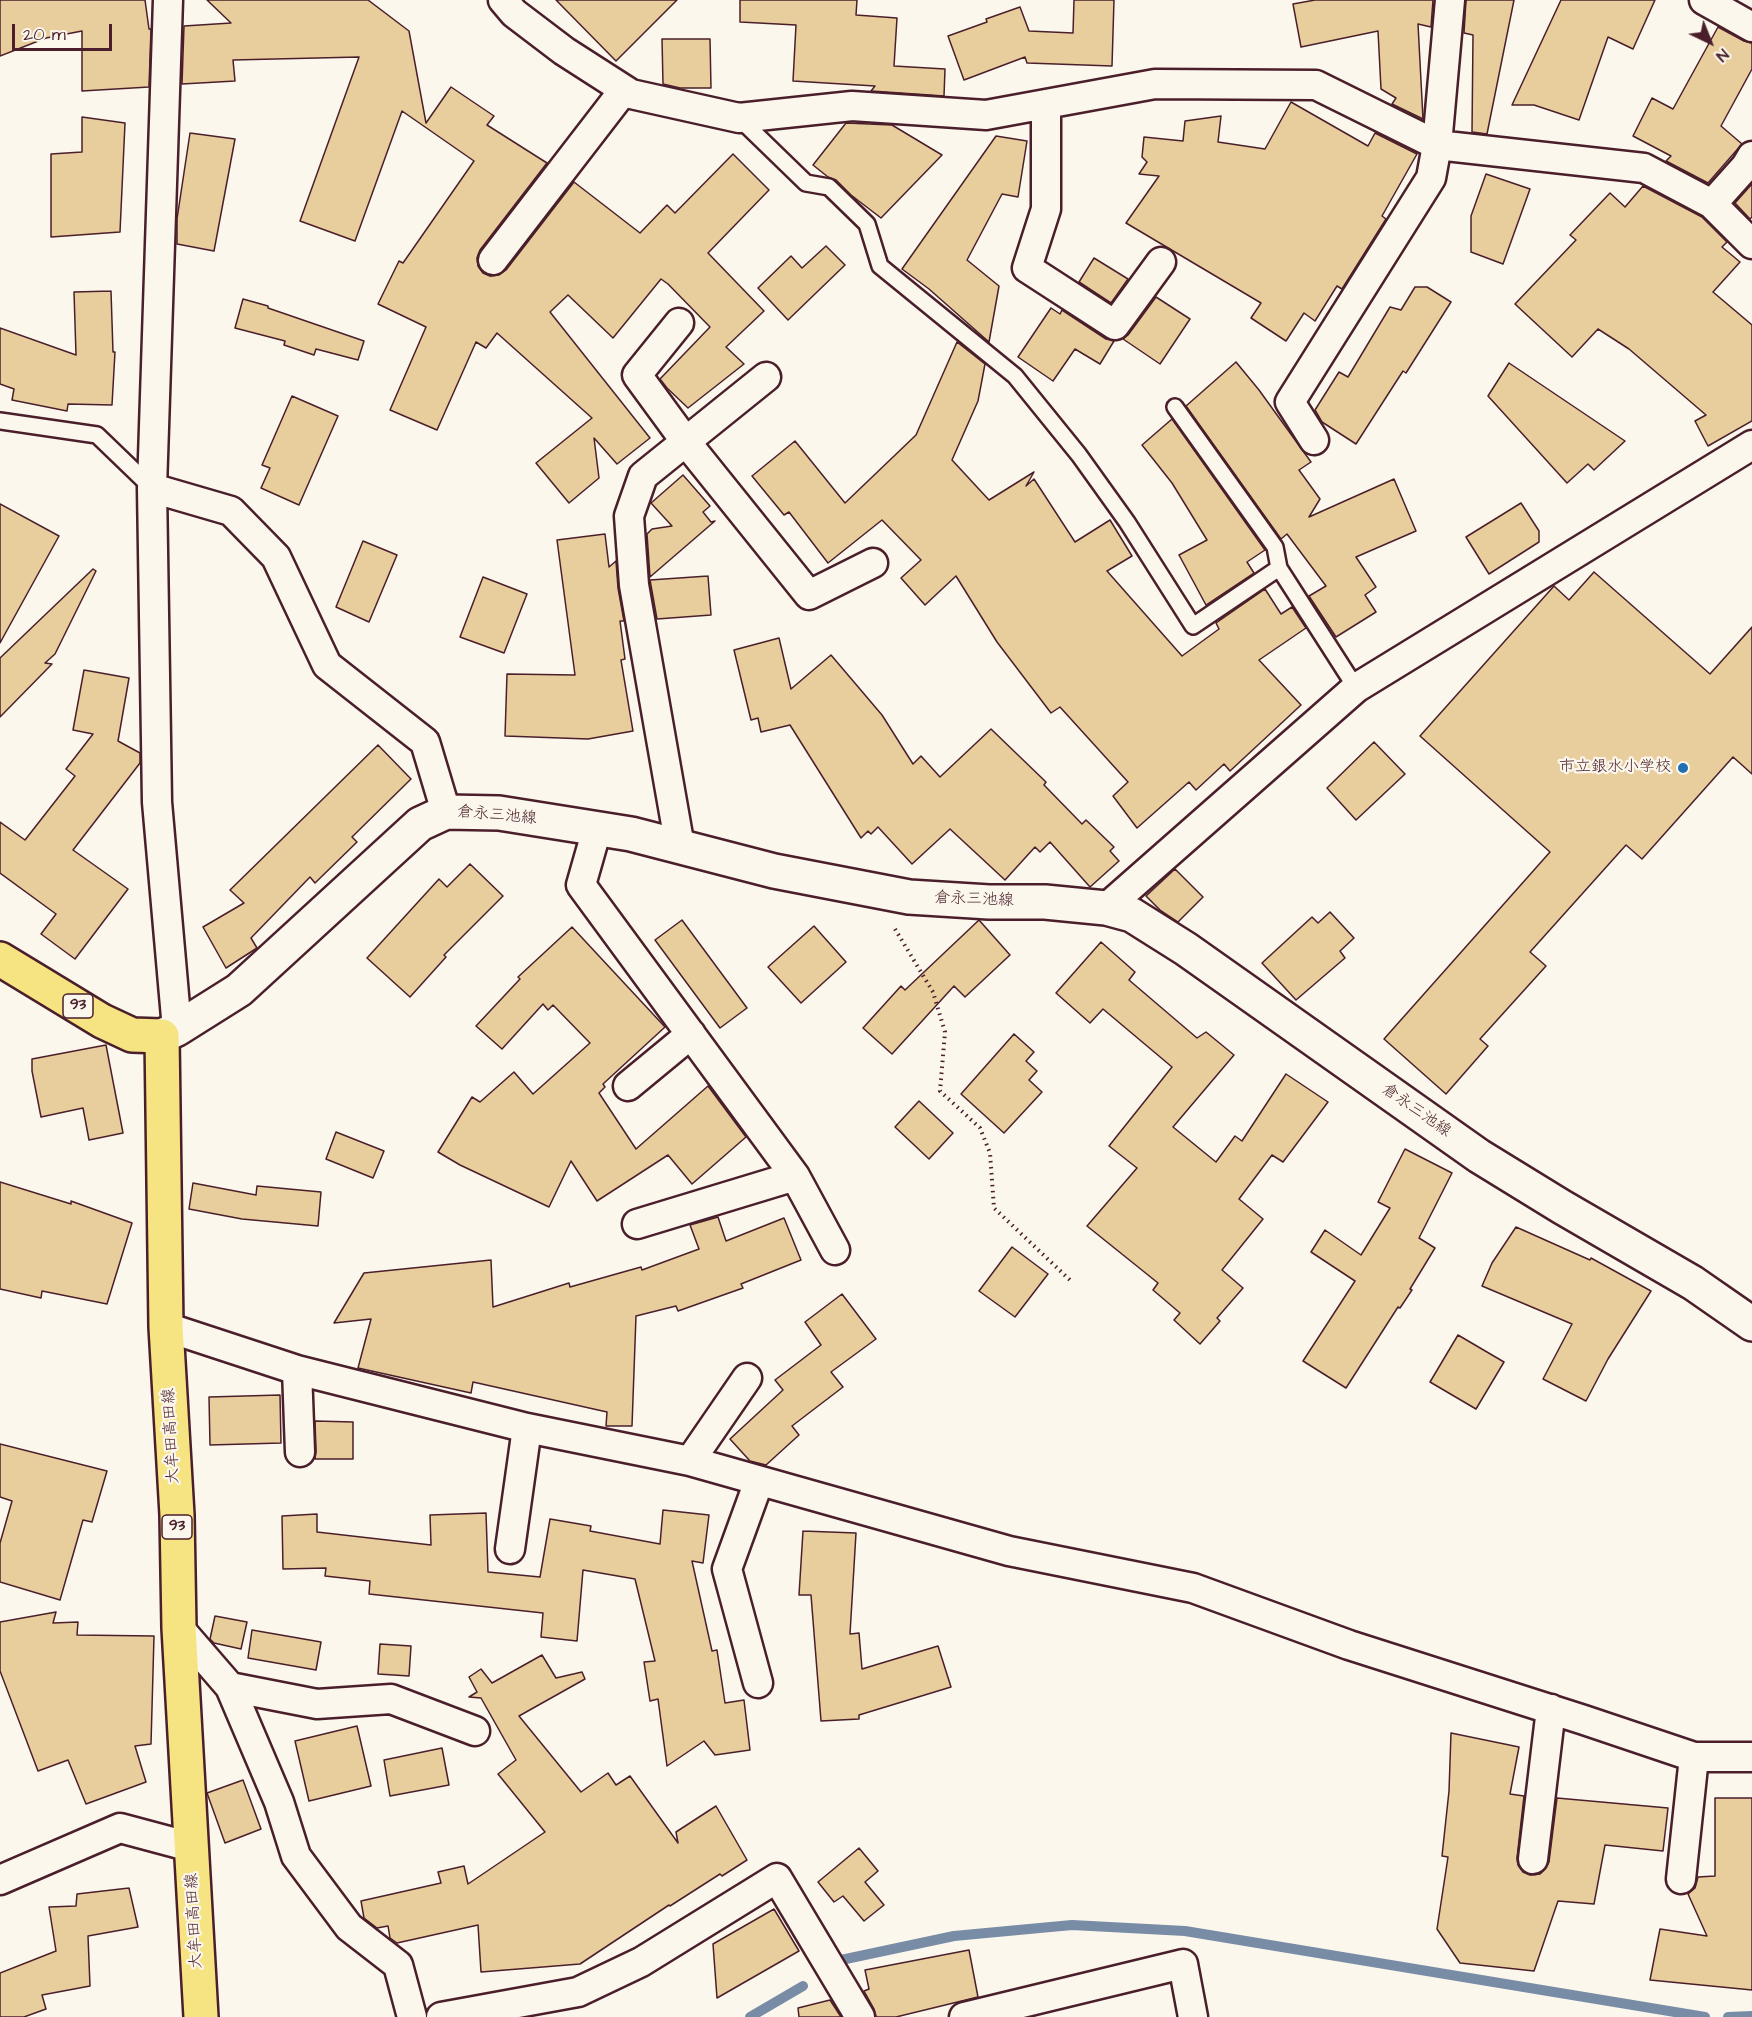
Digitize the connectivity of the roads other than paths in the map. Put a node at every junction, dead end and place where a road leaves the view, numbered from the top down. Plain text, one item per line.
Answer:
1 (168, 0) edge
2 (502, 0) edge
3 (1450, 0) edge
4 (1704, 0) edge
5 (1752, 27) edge
6 (624, 90) junction
7 (1046, 104) junction
8 (739, 118) junction
9 (1437, 145) junction
10 (1752, 156) edge
11 (1712, 204) junction
12 (1752, 244) edge
13 (493, 260) dead end
14 (1161, 262) dead end
15 (679, 323) dead end
16 (766, 377) dead end
17 (1175, 407) dead end
18 (0, 421) edge
19 (1314, 440) dead end
20 (686, 442) junction
21 (1752, 445) edge
22 (152, 488) junction
23 (873, 563) dead end
24 (1279, 568) junction
25 (1356, 688) junction
26 (446, 812) junction
27 (597, 829) junction
28 (680, 847) junction
29 (1106, 908) junction
30 (0, 959) edge
31 (169, 1033) junction
32 (691, 1034) junction
33 (628, 1086) dead end
34 (795, 1176) junction
35 (637, 1224) dead end
36 (835, 1250) dead end
37 (1752, 1323) edge
38 (166, 1327) junction
39 (297, 1370) junction
40 (747, 1378) dead end
41 (527, 1428) junction
42 (300, 1452) dead end
43 (690, 1461) junction
44 (759, 1481) junction
45 (510, 1549) dead end
46 (179, 1628) junction
47 (758, 1683) dead end
48 (230, 1687) junction
49 (1551, 1709) junction
50 (475, 1731) dead end
51 (1752, 1756) edge
52 (1694, 1757) junction
53 (191, 1847) junction
54 (1533, 1859) dead end
55 (1681, 1879) dead end
56 (0, 1880) edge
57 (201, 2017) edge
58 (412, 2017) edge
59 (441, 2017) edge
60 (860, 2017) edge
61 (963, 2017) edge
62 (1193, 2017) edge

1 - 22 street
2 - 6 street
3 - 9 street
4 - 5 street
6 - 8 street
6 - 13 street
7 - 8 street
7 - 9 street
7 - 14 street
8 - 24 lane
9 - 11 street
9 - 19 street
10 - 11 street
11 - 12 street
15 - 20 street
16 - 20 street
17 - 24 lane
18 - 22 lane
20 - 23 street
20 - 28 street
21 - 25 street
22 - 26 street
22 - 31 street
24 - 25 lane
25 - 29 street
26 - 27 main road, 倉永三池線
26 - 31 main road, 倉永三池線
27 - 28 main road, 倉永三池線
27 - 32 street
28 - 29 main road, 倉永三池線
29 - 37 main road, 倉永三池線
30 - 31 main road, 93
31 - 38 main road, 大牟田高田線 / 93
32 - 33 street
32 - 34 street
34 - 35 street
34 - 36 street
38 - 39 street
38 - 46 main road, 大牟田高田線 / 93
39 - 41 street
39 - 42 street
40 - 43 street
41 - 43 street
41 - 45 street
43 - 44 street
44 - 47 street
44 - 49 street
46 - 48 street
46 - 53 main road, 大牟田高田線 / 93
48 - 50 street
48 - 58 street
49 - 52 street
49 - 54 street
51 - 52 street
52 - 55 street
53 - 56 street
53 - 57 main road, 大牟田高田線 / 93
59 - 60 street
61 - 62 street

